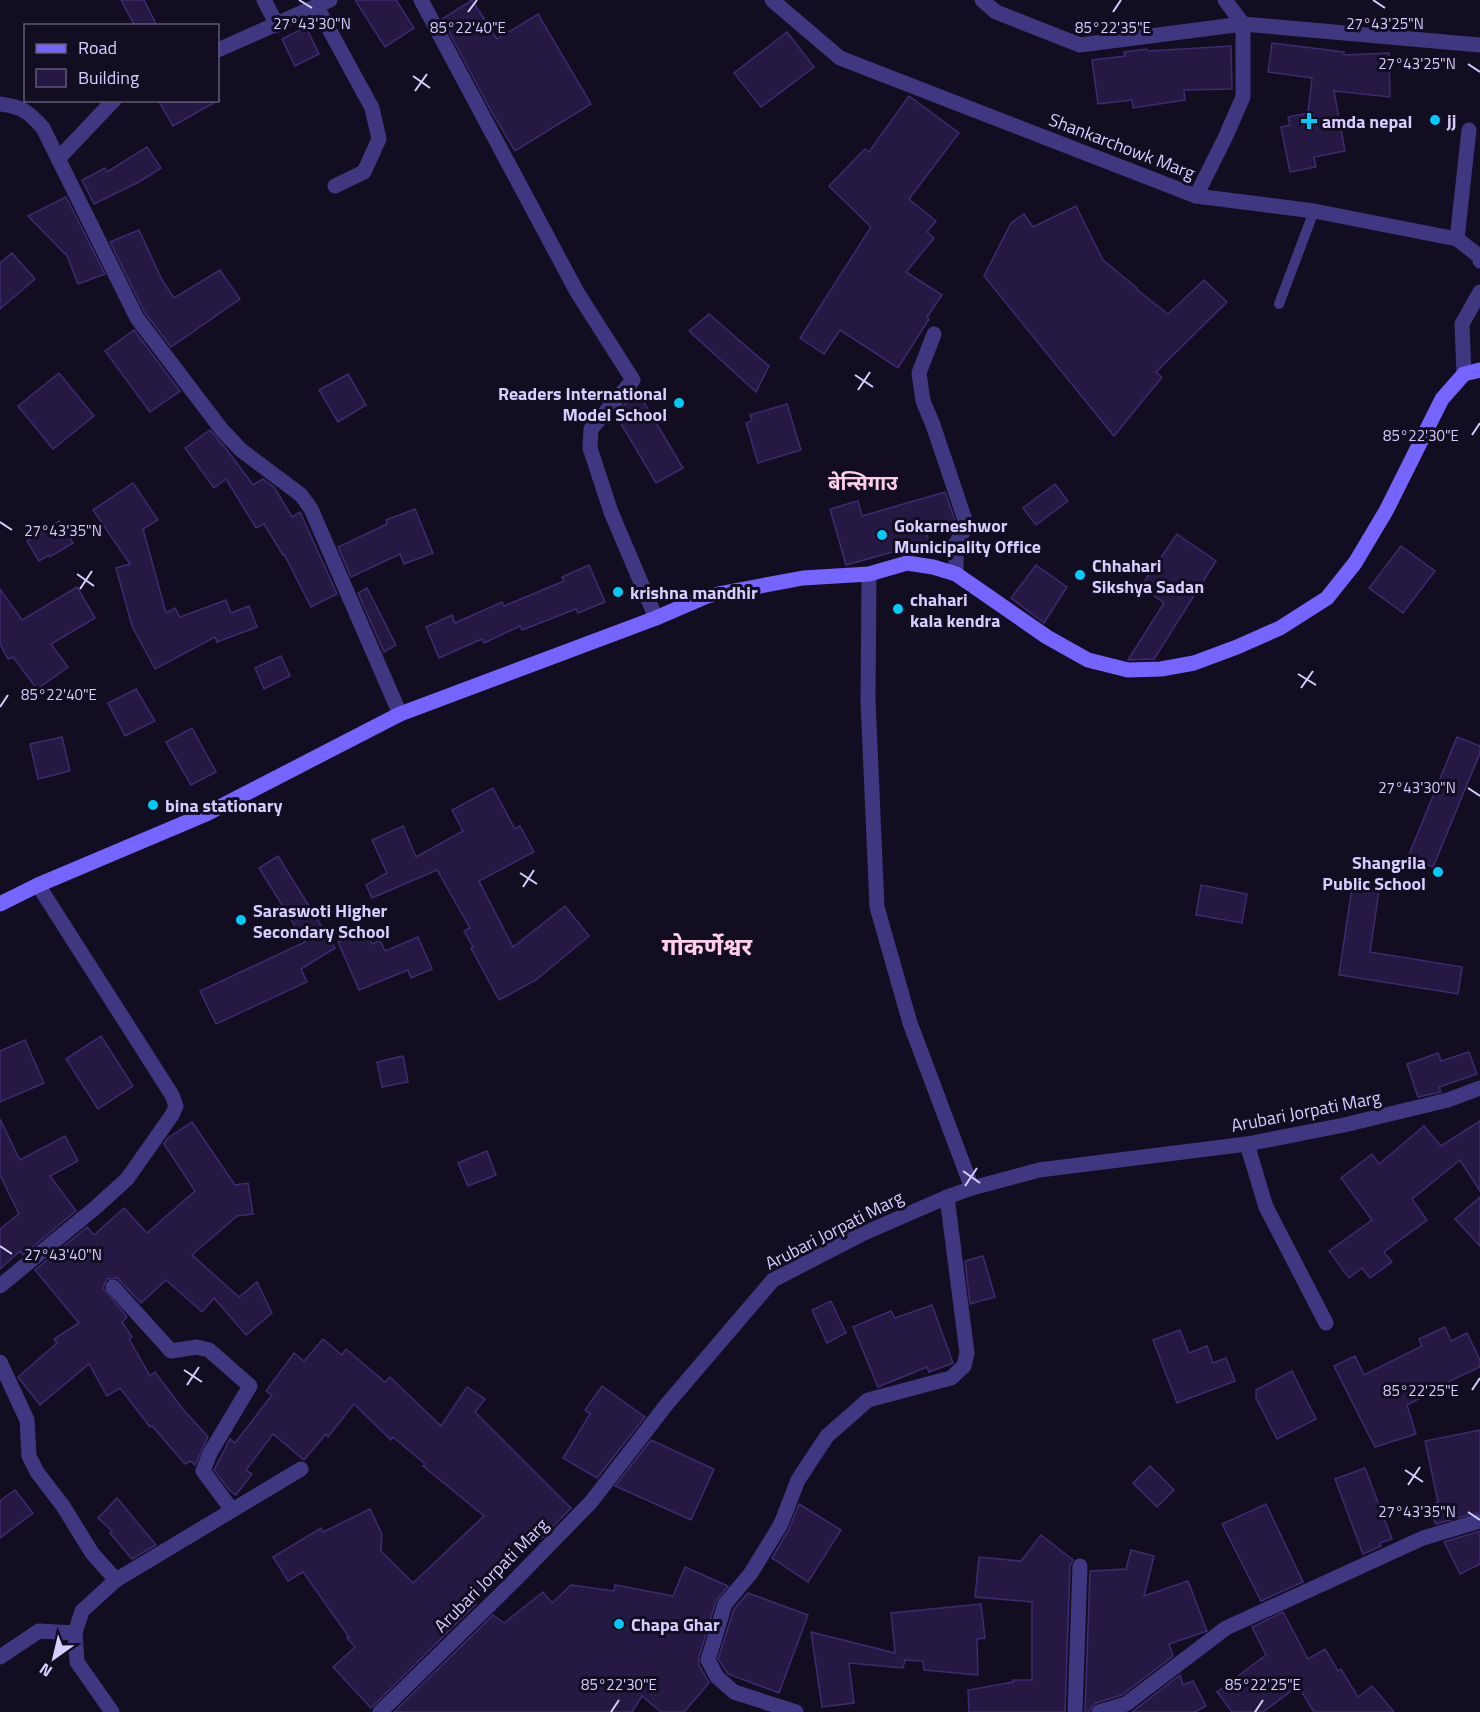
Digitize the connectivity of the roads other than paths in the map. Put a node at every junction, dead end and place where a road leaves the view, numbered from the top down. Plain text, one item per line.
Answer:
1 (264, 0) edge
2 (421, 0) edge
3 (772, 0) edge
4 (982, 0) edge
5 (1225, 0) edge
6 (324, 3) edge
7 (1243, 24) junction
8 (277, 25) junction
9 (1480, 45) edge
10 (219, 50) edge
11 (112, 102) edge
12 (0, 104) edge
13 (1469, 130) dead end
14 (58, 159) junction
15 (335, 186) dead end
16 (1196, 196) junction
17 (1314, 211) junction
18 (1456, 239) junction
19 (1480, 261) edge
20 (1480, 292) edge
21 (1279, 304) dead end
22 (934, 334) dead end
23 (1480, 370) edge
24 (1464, 374) junction
25 (868, 574) junction
26 (956, 574) junction
27 (656, 618) junction
28 (400, 714) junction
29 (38, 885) junction
30 (0, 904) edge
31 (1480, 1088) edge
32 (1247, 1144) junction
33 (972, 1188) junction
34 (946, 1197) junction
35 (0, 1286) edge
36 (113, 1287) dead end
37 (1326, 1323) dead end
38 (0, 1362) edge
39 (301, 1468) dead end
40 (232, 1510) junction
41 (1480, 1521) edge
42 (1080, 1566) dead end
43 (116, 1580) junction
44 (75, 1633) junction
45 (0, 1658) edge
46 (112, 1712) edge
47 (380, 1712) edge
48 (795, 1712) edge
49 (1075, 1712) edge
50 (1099, 1712) edge

1 - 8 street
2 - 27 street
3 - 16 street, Shankarchowk Marg
4 - 7 street
5 - 7 street
6 - 8 street
6 - 15 street
7 - 9 street
7 - 16 street
8 - 10 street
11 - 14 street
12 - 14 street
13 - 18 street
14 - 28 street
16 - 17 street, Shankarchowk Marg
17 - 18 street, Shankarchowk Marg
17 - 21 lane
18 - 19 street, Shankarchowk Marg
20 - 24 street
22 - 26 street
23 - 24 main road
24 - 26 main road
25 - 26 main road
25 - 27 main road
25 - 33 street
27 - 28 main road
28 - 29 main road
29 - 30 main road
29 - 35 street
31 - 32 street, Arubari Jorpati Marg
32 - 33 street, Arubari Jorpati Marg
32 - 37 street
33 - 34 street, Arubari Jorpati Marg
34 - 47 street, Arubari Jorpati Marg
34 - 48 street
36 - 40 street
38 - 43 street
39 - 40 street
40 - 43 street
41 - 50 street
42 - 49 street
43 - 44 street
44 - 45 street
44 - 46 street

